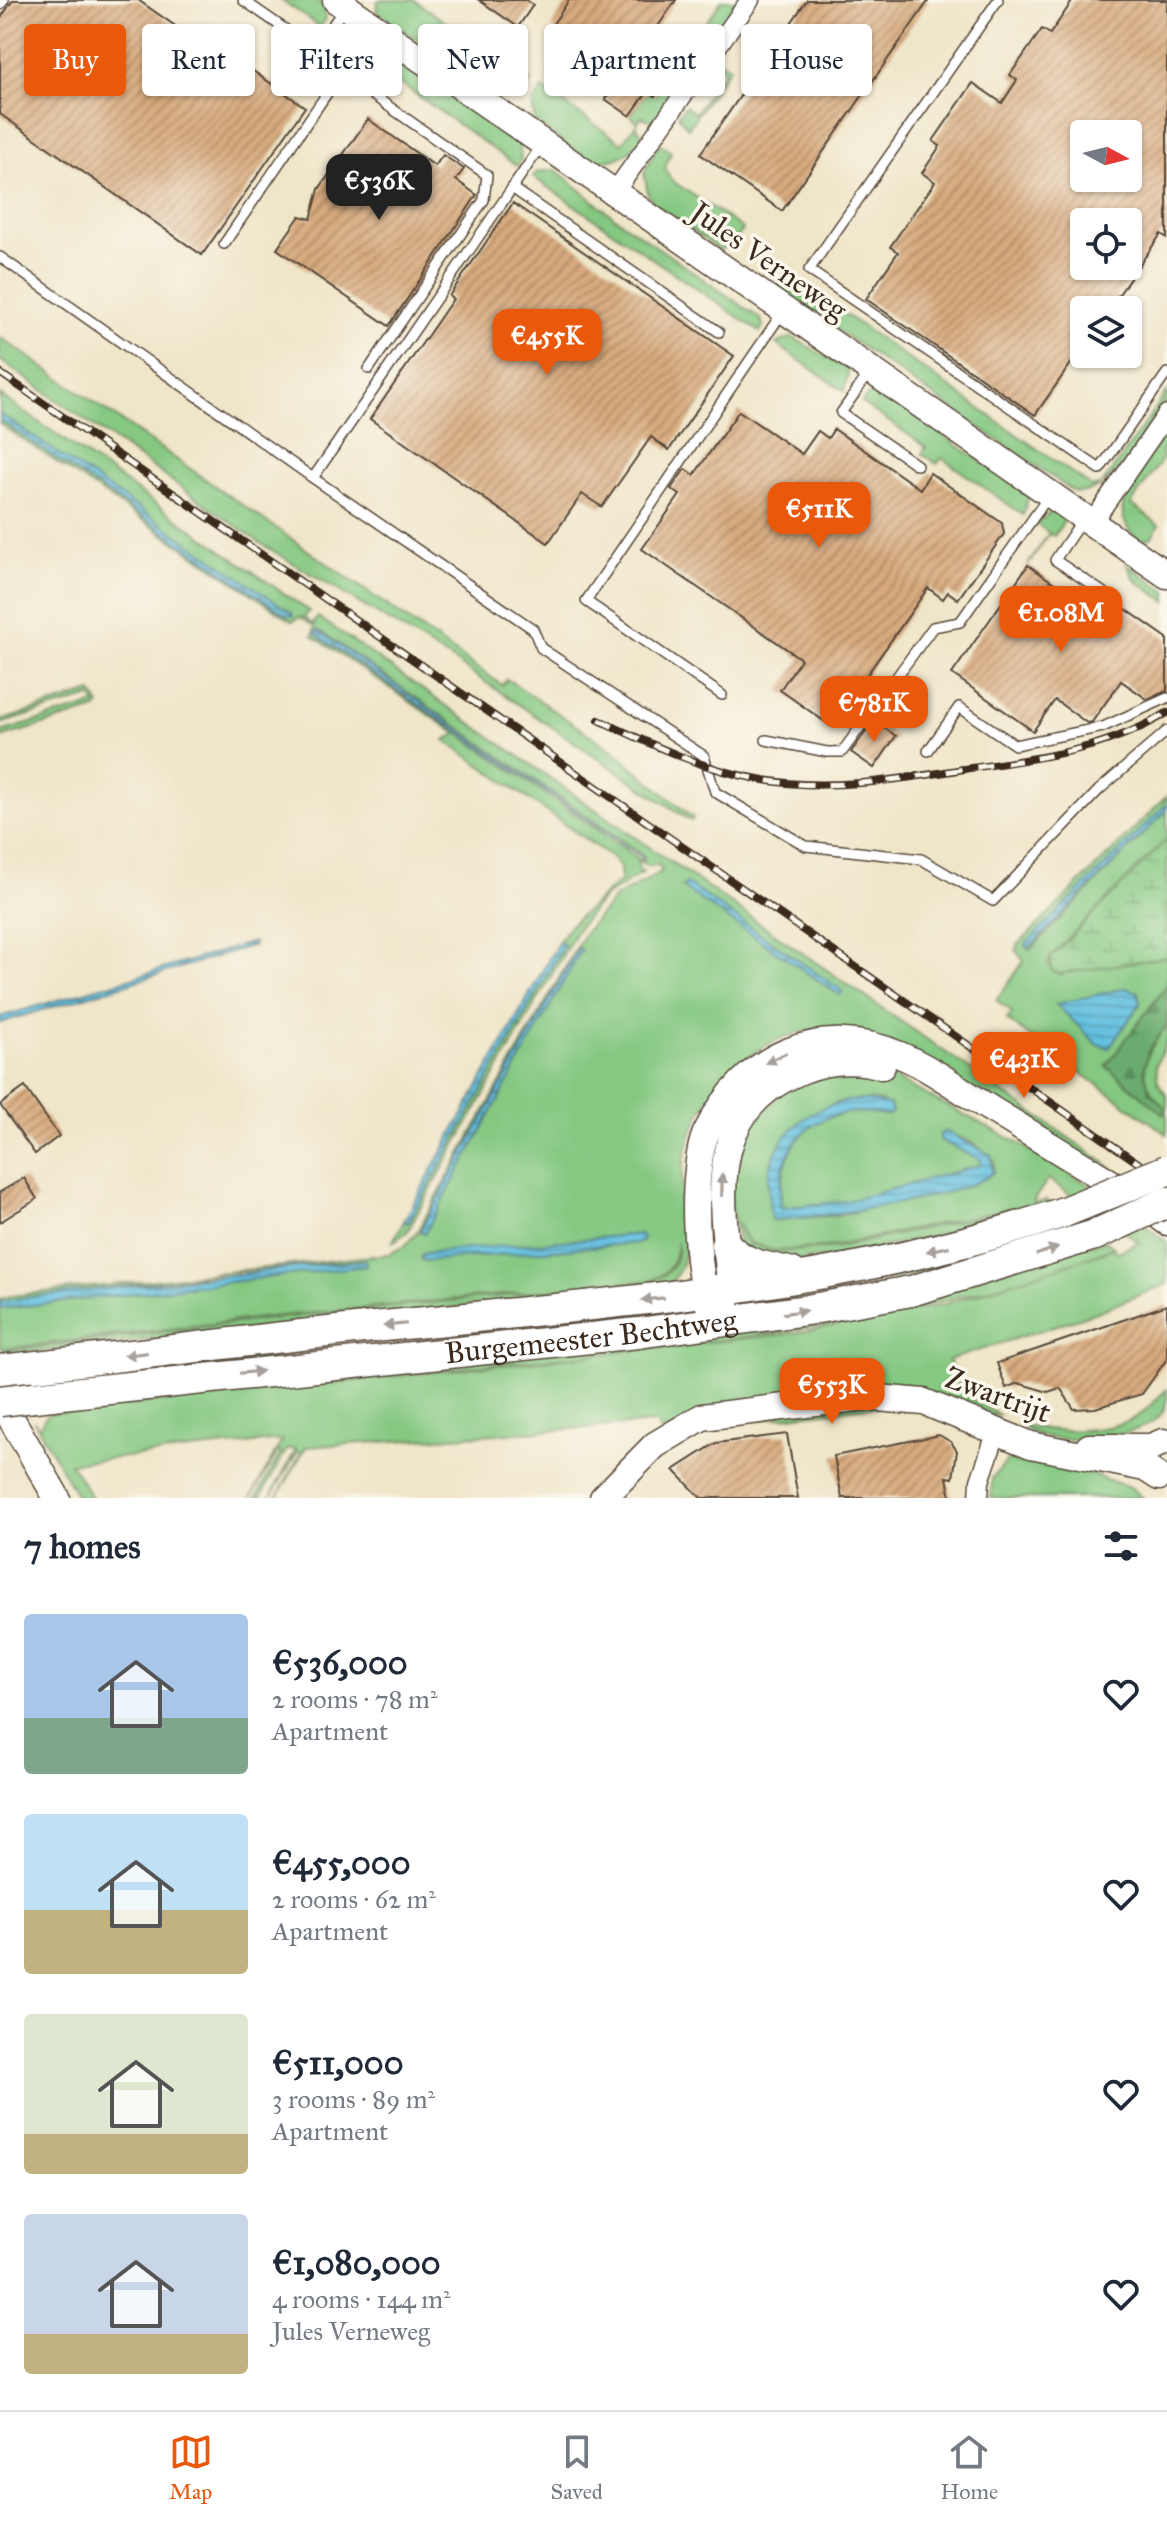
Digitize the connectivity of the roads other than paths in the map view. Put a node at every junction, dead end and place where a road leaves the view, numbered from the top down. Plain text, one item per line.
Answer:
1 (4, 0) edge
2 (243, 0) edge
3 (750, 0) edge
4 (998, 0) edge
5 (340, 3) edge
6 (0, 5) edge
7 (370, 24) edge
8 (402, 46) edge
9 (325, 96) edge
10 (374, 96) edge
11 (542, 143) junction
12 (512, 188) junction
13 (614, 193) junction
14 (224, 244) dead end
15 (0, 257) edge
16 (784, 310) junction
17 (719, 332) dead end
18 (369, 369) dead end
19 (871, 370) junction
20 (1167, 373) edge
21 (1167, 414) edge
22 (917, 465) dead end
23 (313, 478) junction
24 (1050, 494) junction
25 (1088, 520) junction
26 (1167, 575) edge
27 (1110, 597) dead end
28 (722, 695) dead end
29 (1167, 698) edge
30 (1167, 731) edge
31 (766, 740) dead end
32 (928, 751) dead end
33 (1167, 1170) edge
34 (1167, 1202) edge
35 (1167, 1222) edge
36 (1167, 1234) edge
37 (726, 1245) junction
38 (806, 1276) junction
39 (717, 1292) junction
40 (718, 1323) junction
41 (7, 1369) edge
42 (0, 1400) edge
43 (997, 1431) junction
44 (1165, 1439) edge
45 (1066, 1451) junction
46 (1163, 1483) edge
47 (57, 1498) edge
48 (603, 1498) edge
49 (979, 1498) edge

1 - 6 lane
2 - 5 lane
3 - 13 street
4 - 20 lane
5 - 7 street, Jules Verneweg
8 - 11 street, Jules Verneweg
9 - 14 lane
10 - 18 lane
11 - 12 lane
11 - 13 street, Jules Verneweg
12 - 17 lane
12 - 23 lane
13 - 16 street, Jules Verneweg
15 - 23 lane
16 - 19 street, Jules Verneweg
16 - 28 lane
19 - 22 lane
19 - 24 street, Jules Verneweg
21 - 25 street
23 - 30 lane
24 - 25 street, Jules Verneweg
24 - 31 lane
25 - 26 street, Jules Verneweg
25 - 27 lane
29 - 32 lane
33 -> 38 main road, Burgemeester Bechtweg, bridge
40 -> 34 main road, Burgemeester Bechtweg, bridge
35 -> 39 street
37 -> 36 street
37 - 38 main road
37 - 39 street
38 - 39 main road, Burgemeester Bechtweg
39 - 40 street
39 -> 41 main road, Burgemeester Bechtweg
42 -> 40 main road, Burgemeester Bechtweg, bridge
42 - 47 street
43 - 45 street, Zwartrijt
43 - 48 street, Zwartrijt
43 - 49 street
44 - 45 street, Zwartrijt
44 - 46 street
45 - 46 street, Zwartrijt

